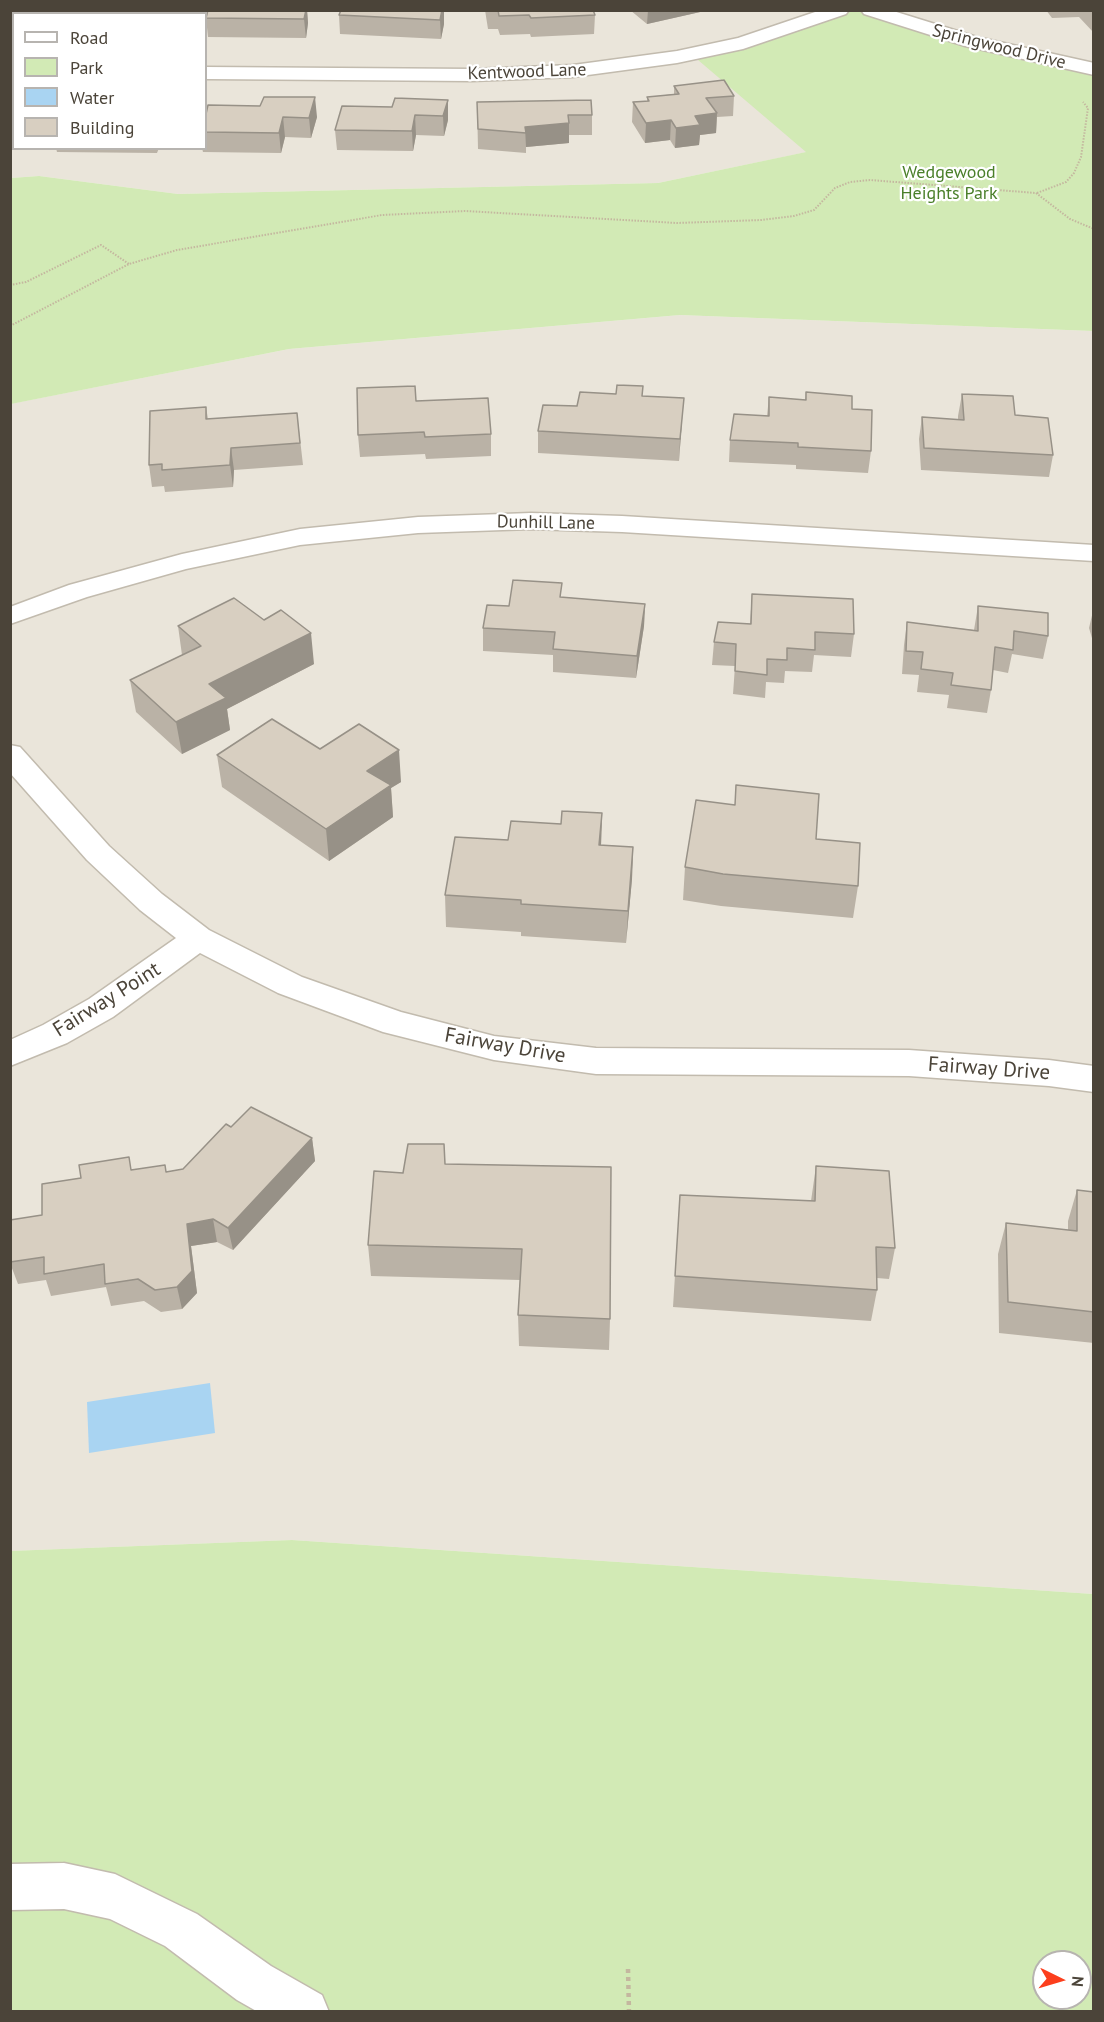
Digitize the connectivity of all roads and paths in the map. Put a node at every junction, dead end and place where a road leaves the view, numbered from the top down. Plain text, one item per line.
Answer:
1 (840, 10) edge
2 (870, 10) edge
3 (1094, 69) edge
4 (207, 73) edge
5 (1079, 99) dead end
6 (1094, 105) edge
7 (1088, 108) junction
8 (1036, 193) junction
9 (1094, 229) edge
10 (129, 264) junction
11 (10, 285) edge
12 (10, 326) edge
13 (1094, 553) edge
14 (10, 616) edge
15 (10, 754) edge
16 (198, 938) junction
17 (10, 1054) edge
18 (1094, 1079) edge
19 (10, 1887) edge
20 (628, 1969) dead end
21 (305, 2012) edge
22 (629, 2012) edge

1 - 4 street, Kentwood Lane
2 - 3 street, Springwood Drive
5 - 7 path
6 - 7 path
7 - 8 path
8 - 9 path
8 - 10 path
10 - 11 path
10 - 12 path
13 - 14 street, Dunhill Lane
15 - 16 street, Fairway Drive
16 - 17 street, Fairway Point
16 - 18 street, Fairway Drive
19 - 21 street
20 - 22 path

